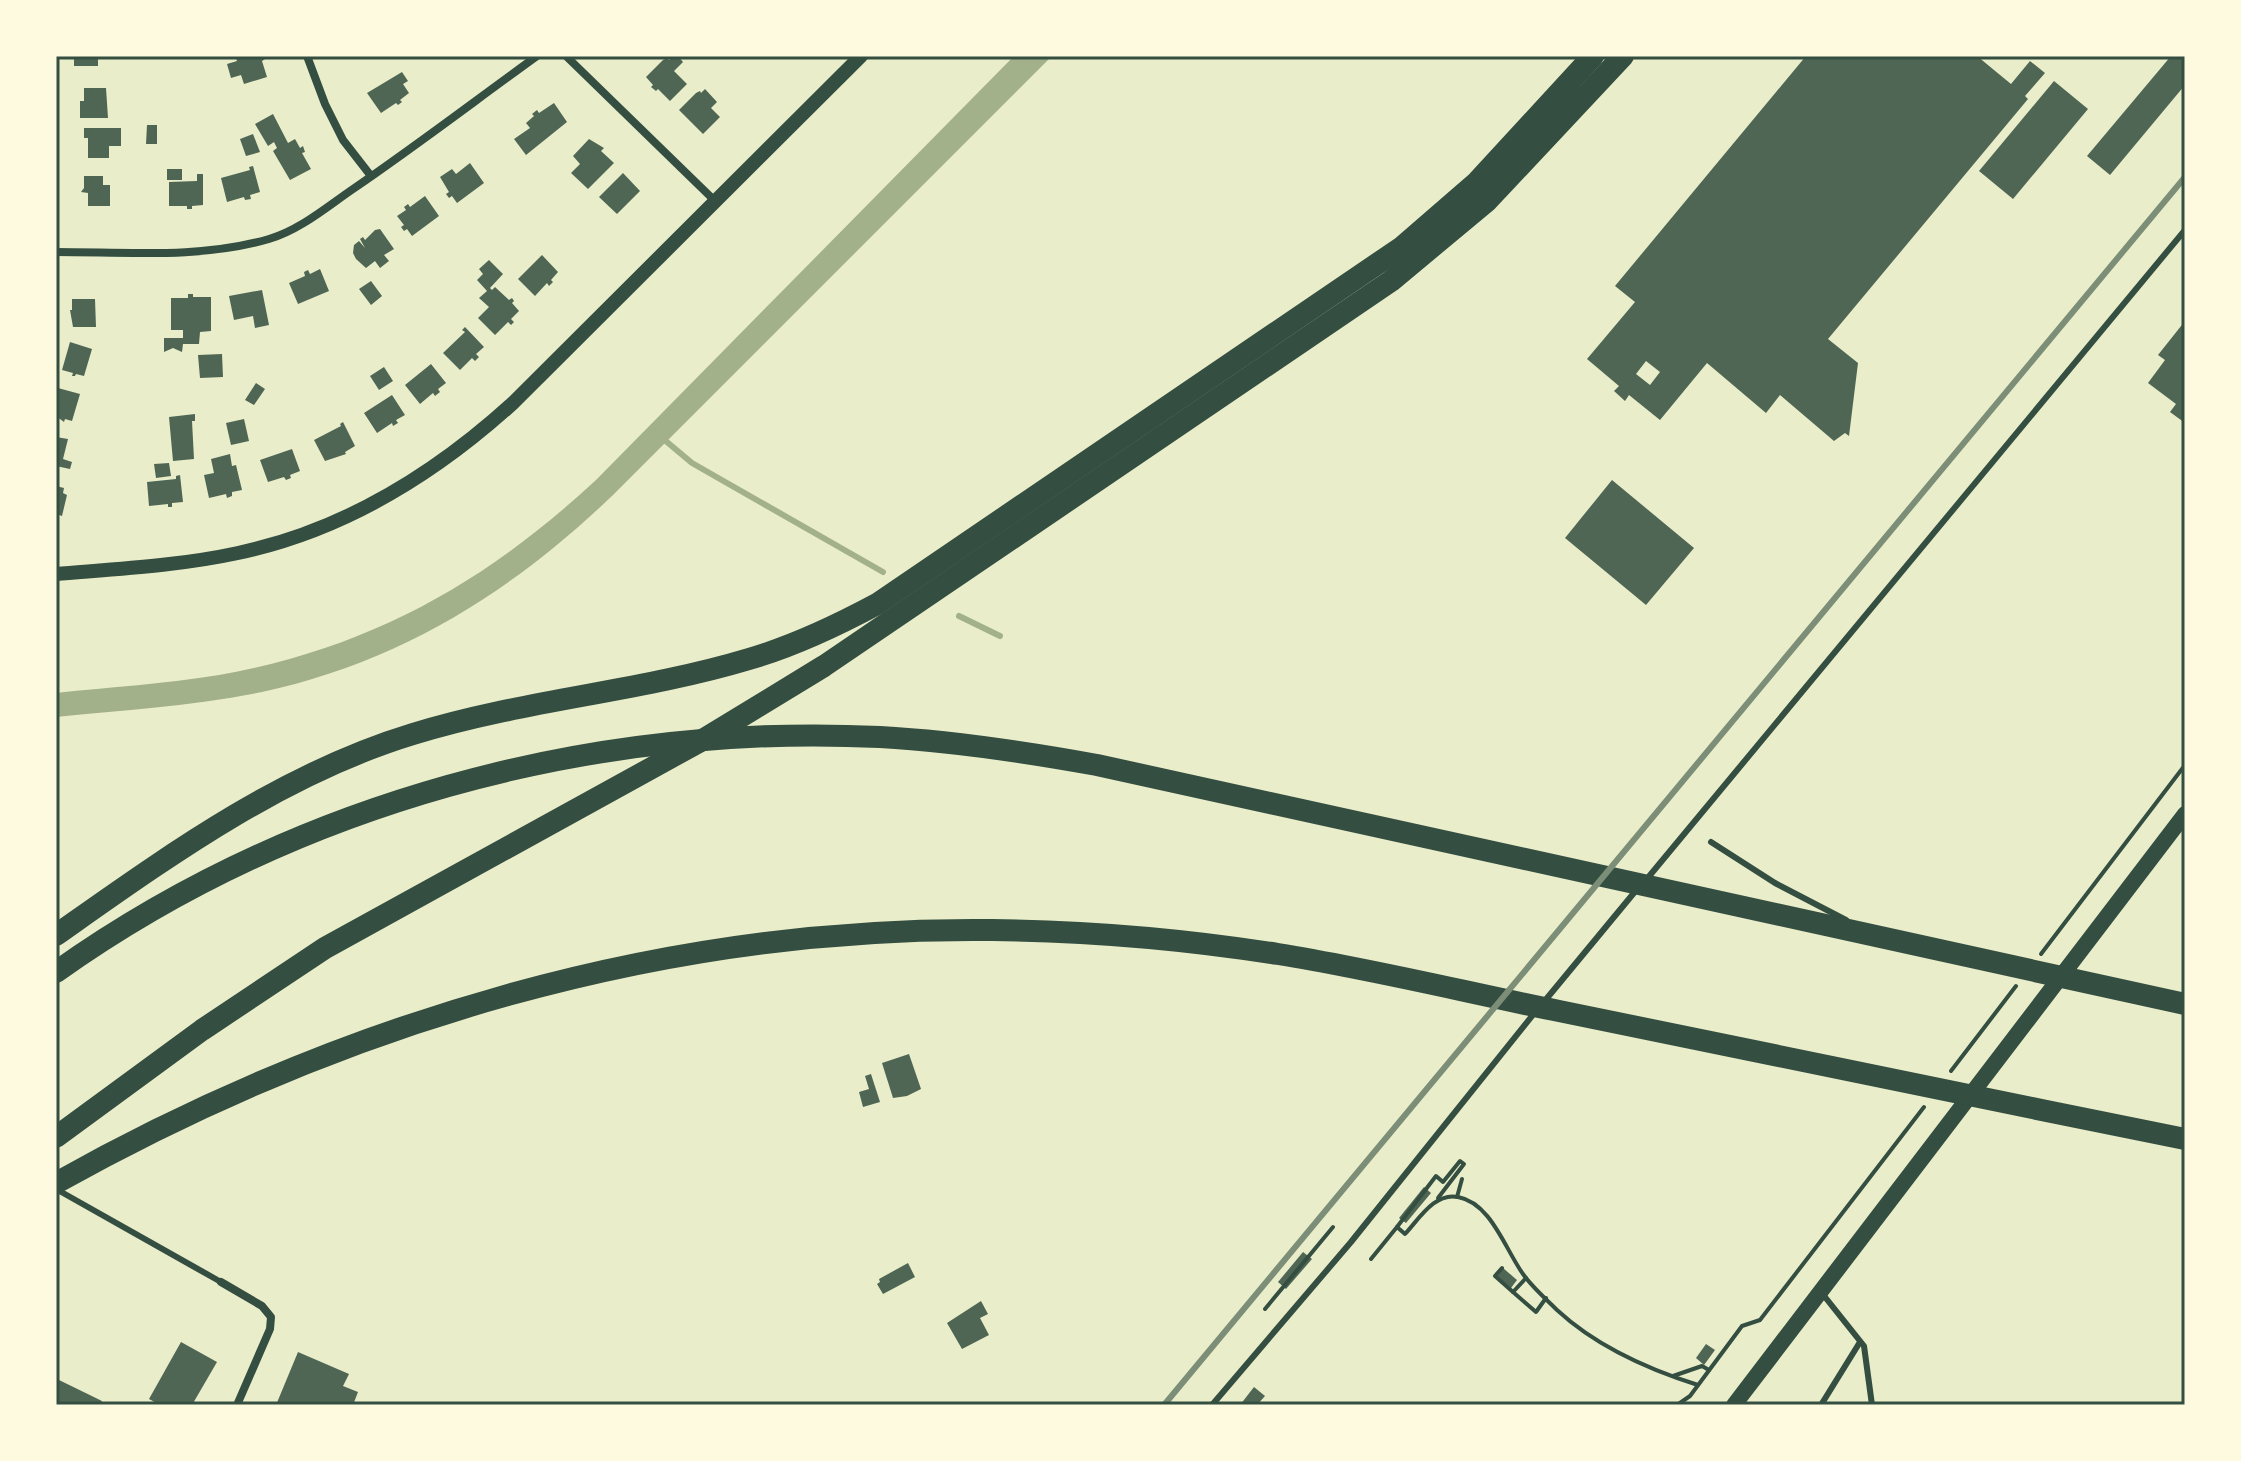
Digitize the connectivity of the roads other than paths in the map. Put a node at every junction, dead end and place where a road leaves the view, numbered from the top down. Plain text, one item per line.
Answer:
1 (307, 56) edge
2 (537, 56) edge
3 (566, 56) edge
4 (861, 56) edge
5 (1593, 56) edge
6 (1623, 56) edge
7 (371, 176) junction
8 (715, 201) junction
9 (2185, 230) edge
10 (56, 252) edge
11 (56, 574) edge
12 (2185, 814) edge
13 (1711, 842) dead end
14 (56, 935) edge
15 (1890, 939) junction
16 (56, 972) edge
17 (2185, 996) edge
18 (2161, 999) junction
19 (2185, 1004) edge
20 (56, 1136) edge
21 (2185, 1139) edge
22 (56, 1186) edge
23 (221, 1282) joint
24 (1821, 1291) junction
25 (1860, 1342) junction
26 (237, 1405) edge
27 (1212, 1405) edge
28 (1734, 1405) edge
29 (1821, 1405) edge
30 (1872, 1405) edge

1 - 7 street
2 - 7 street
3 - 8 street
4 - 8 street
5 - 14 highway
6 - 20 highway
7 - 10 street
8 - 11 street
9 - 27 lane
12 - 24 main road
13 - 15 lane
15 - 16 highway
15 - 18 highway
17 - 18 highway
18 - 19 highway
21 - 22 highway
22 - 23 lane
23 - 26 street
24 - 25 lane
24 - 28 main road
25 - 29 lane
25 - 30 lane

